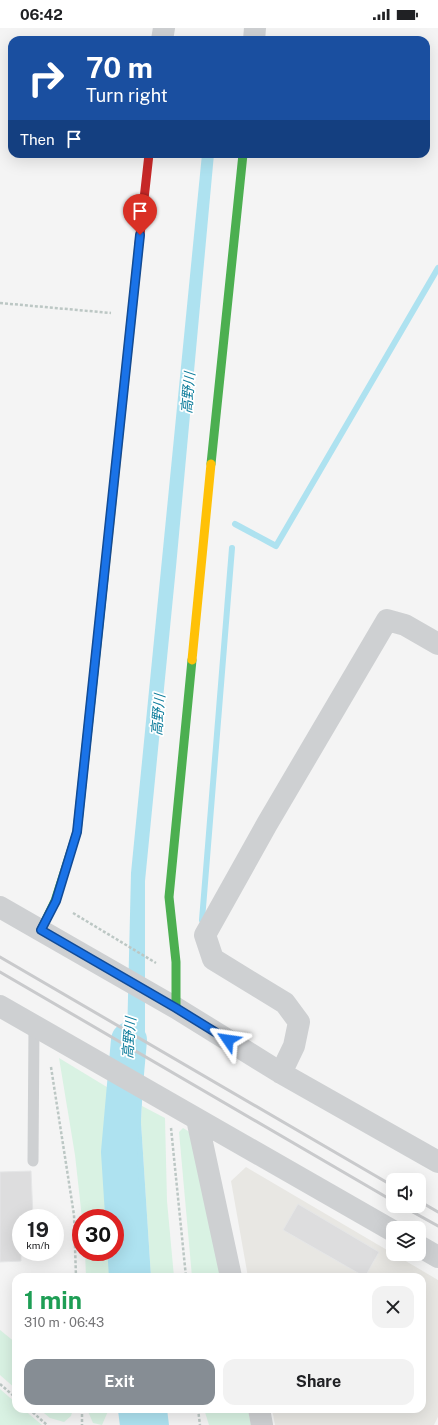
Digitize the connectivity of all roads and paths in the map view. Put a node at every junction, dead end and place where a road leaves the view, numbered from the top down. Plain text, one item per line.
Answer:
1 (149, 158) edge
2 (243, 158) edge
3 (0, 303) edge
4 (113, 306) dead end
5 (438, 644) edge
6 (0, 907) edge
7 (70, 912) dead end
8 (41, 930) junction
9 (161, 966) dead end
10 (0, 1006) edge
11 (176, 1008) junction
12 (47, 1033) junction
13 (281, 1073) junction
14 (163, 1100) junction
15 (197, 1119) junction
16 (33, 1161) dead end
17 (438, 1162) edge
18 (386, 1227) edge
19 (426, 1250) edge
20 (438, 1257) edge
21 (76, 1273) edge
22 (185, 1273) edge
23 (230, 1273) edge
24 (0, 1384) edge
25 (12, 1394) edge
26 (34, 1413) edge
27 (82, 1413) edge
28 (198, 1413) edge
29 (260, 1413) edge
30 (47, 1425) edge
31 (82, 1425) edge
32 (200, 1425) edge
33 (262, 1425) edge

1 - 8 street
2 - 11 street
3 - 4 path
5 - 13 street
6 - 8 street
7 - 9 path
8 - 11 street
10 - 12 street
11 - 13 street
12 - 14 street
12 - 16 lane
12 - 21 path
13 - 17 street
14 - 15 street
14 - 22 path
15 - 18 street
15 - 23 street
19 - 20 street
24 - 25 path
26 - 30 path
27 - 31 path
28 - 32 path
29 - 33 street

